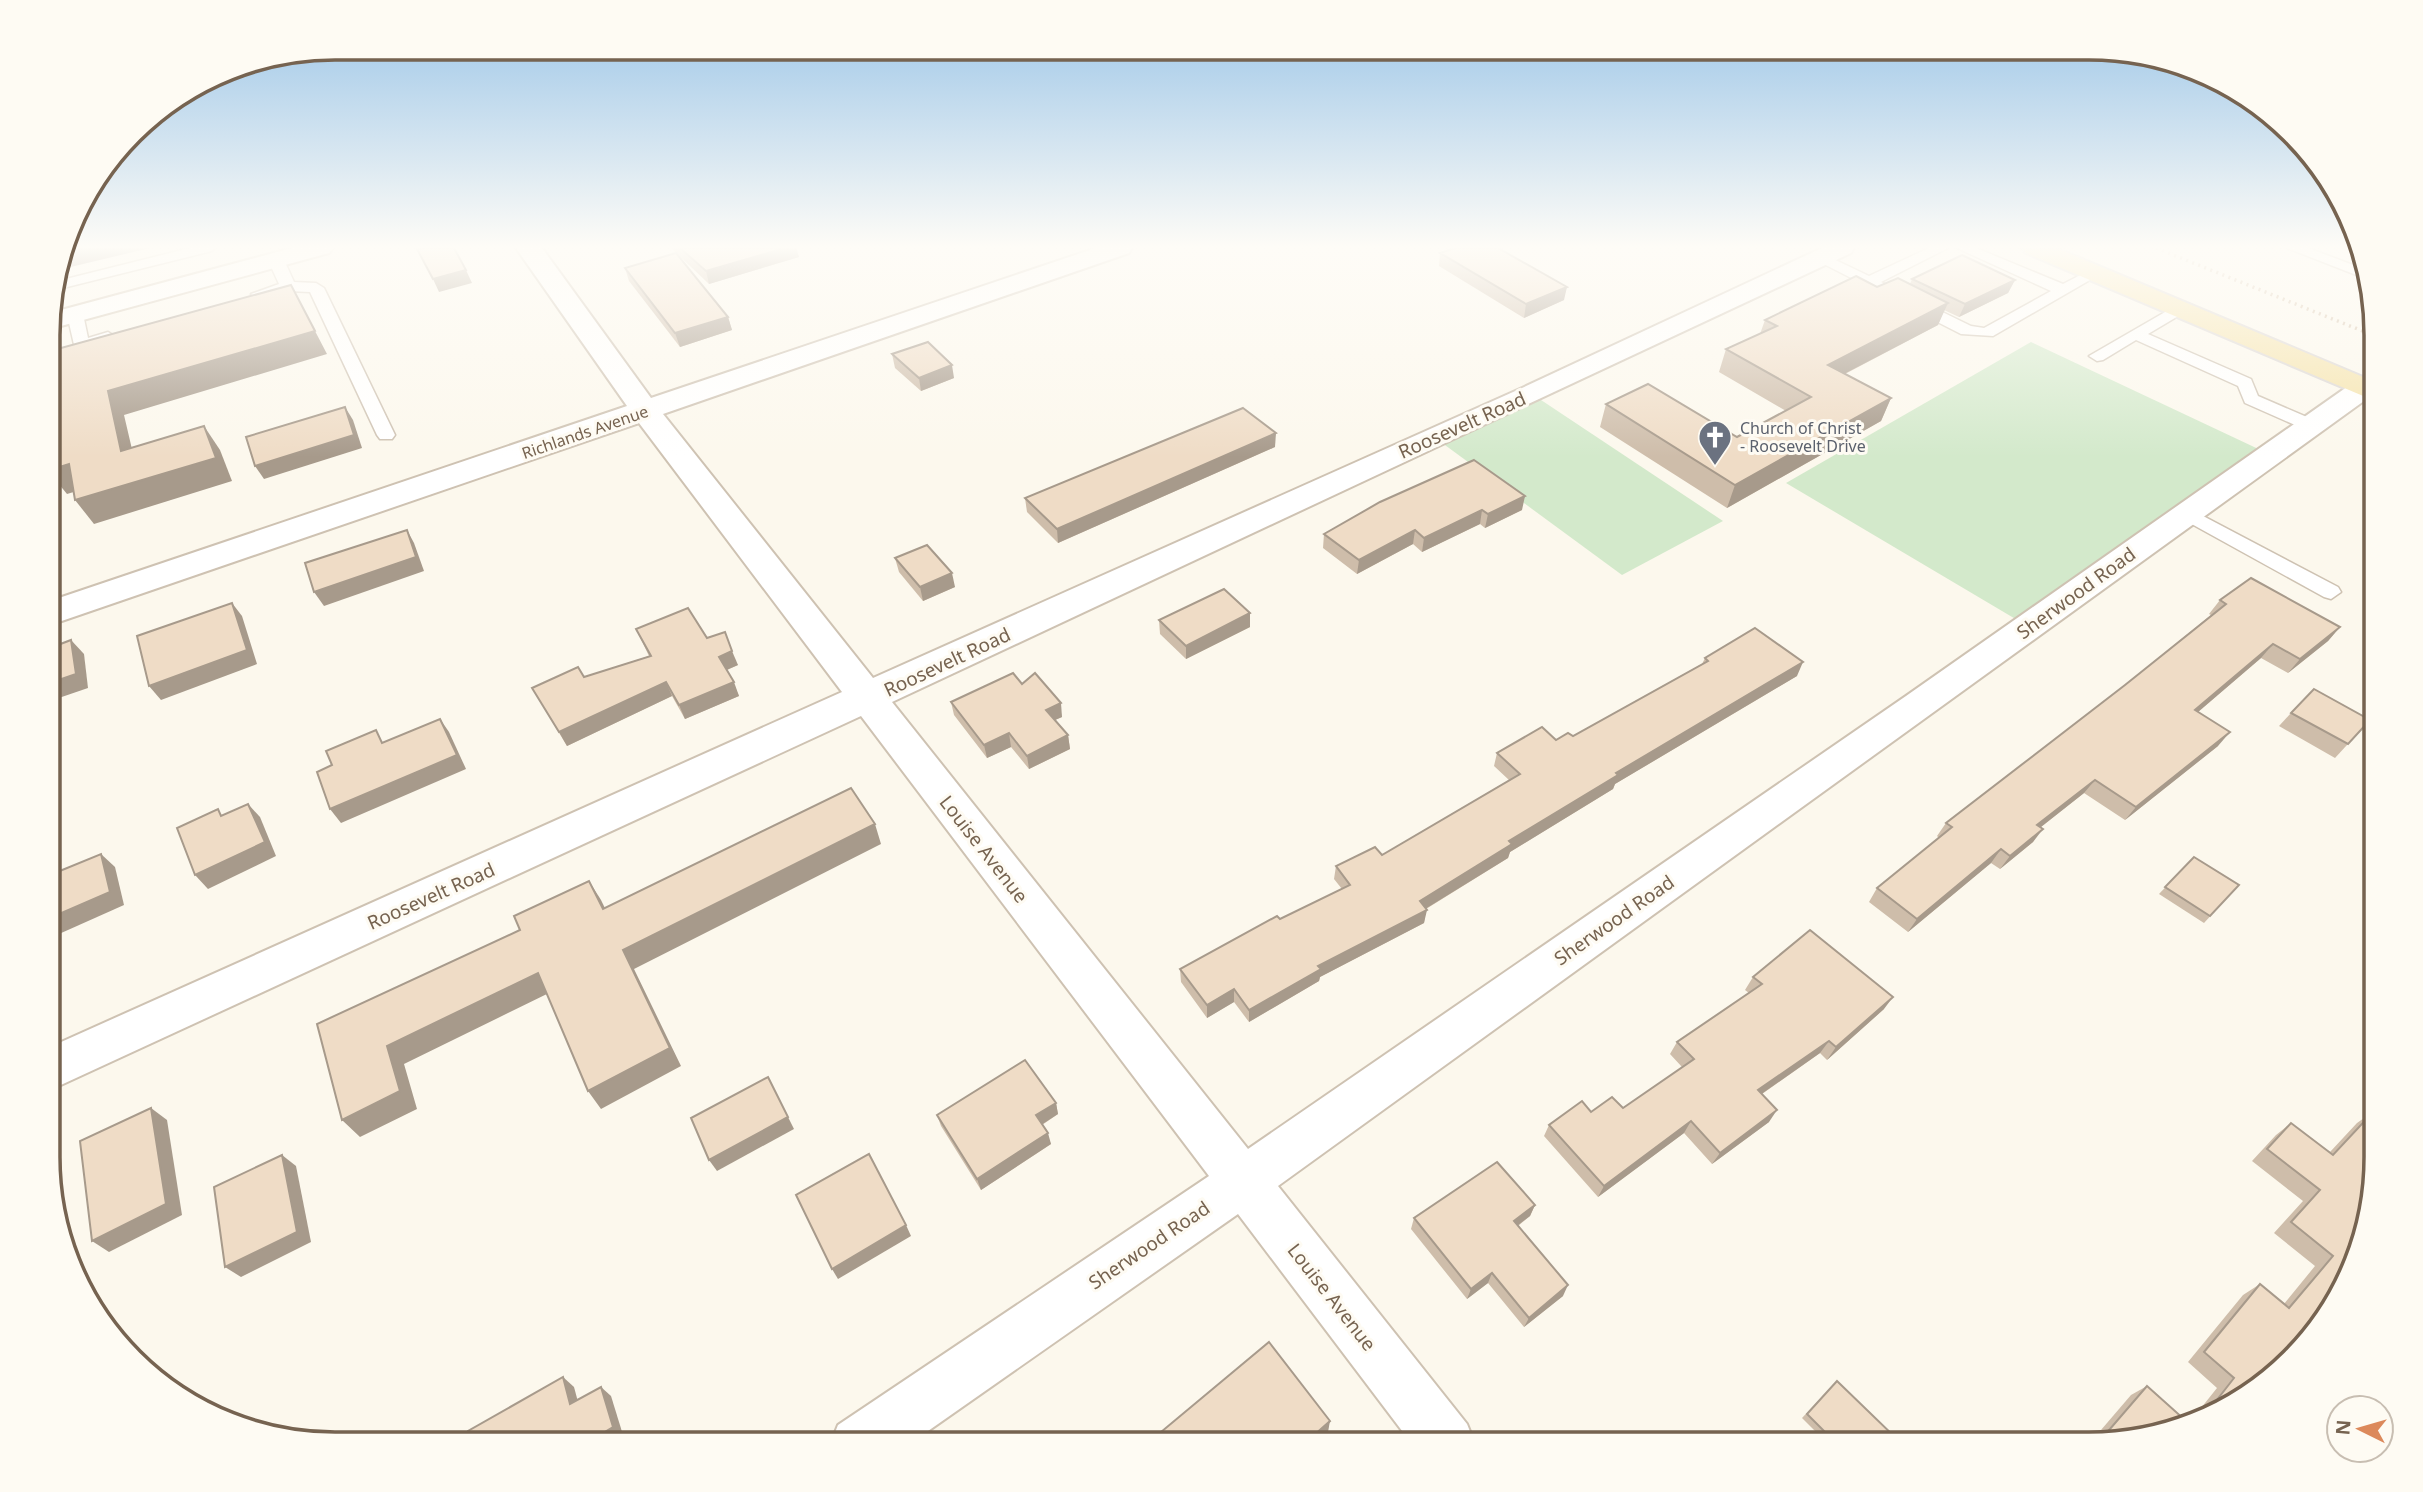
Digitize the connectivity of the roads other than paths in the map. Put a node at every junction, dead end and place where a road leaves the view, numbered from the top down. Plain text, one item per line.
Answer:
1 (76, 318) edge
2 (330, 318) edge
3 (579, 318) edge
4 (917, 318) edge
5 (1694, 318) edge
6 (1940, 318) edge
7 (2014, 318) edge
8 (2164, 318) edge
9 (2200, 318) edge
10 (120, 334) edge
11 (2135, 334) junction
12 (2097, 356) dead end
13 (2364, 384) edge
14 (2364, 391) edge
15 (645, 411) junction
16 (2310, 425) junction
17 (386, 435) dead end
18 (2186, 513) junction
19 (2331, 592) dead end
20 (60, 610) edge
21 (867, 698) junction
22 (60, 1064) edge
23 (1242, 1182) junction
24 (877, 1432) edge
25 (1438, 1432) edge

1 - 10 lane
2 - 17 lane
3 - 15 street, Louise Avenue
4 - 15 street, Richlands Avenue
5 - 21 street, Roosevelt Road
6 - 7 lane
8 - 11 lane
9 - 13 main road
11 - 12 lane
11 - 16 lane
14 - 16 street, Sherwood Road
15 - 20 street, Richlands Avenue
15 - 21 street, Louise Avenue
16 - 18 street, Sherwood Road
18 - 19 lane
18 - 23 street, Sherwood Road
21 - 22 street, Roosevelt Road
21 - 23 street, Louise Avenue
23 - 24 street, Sherwood Road
23 - 25 street, Louise Avenue

